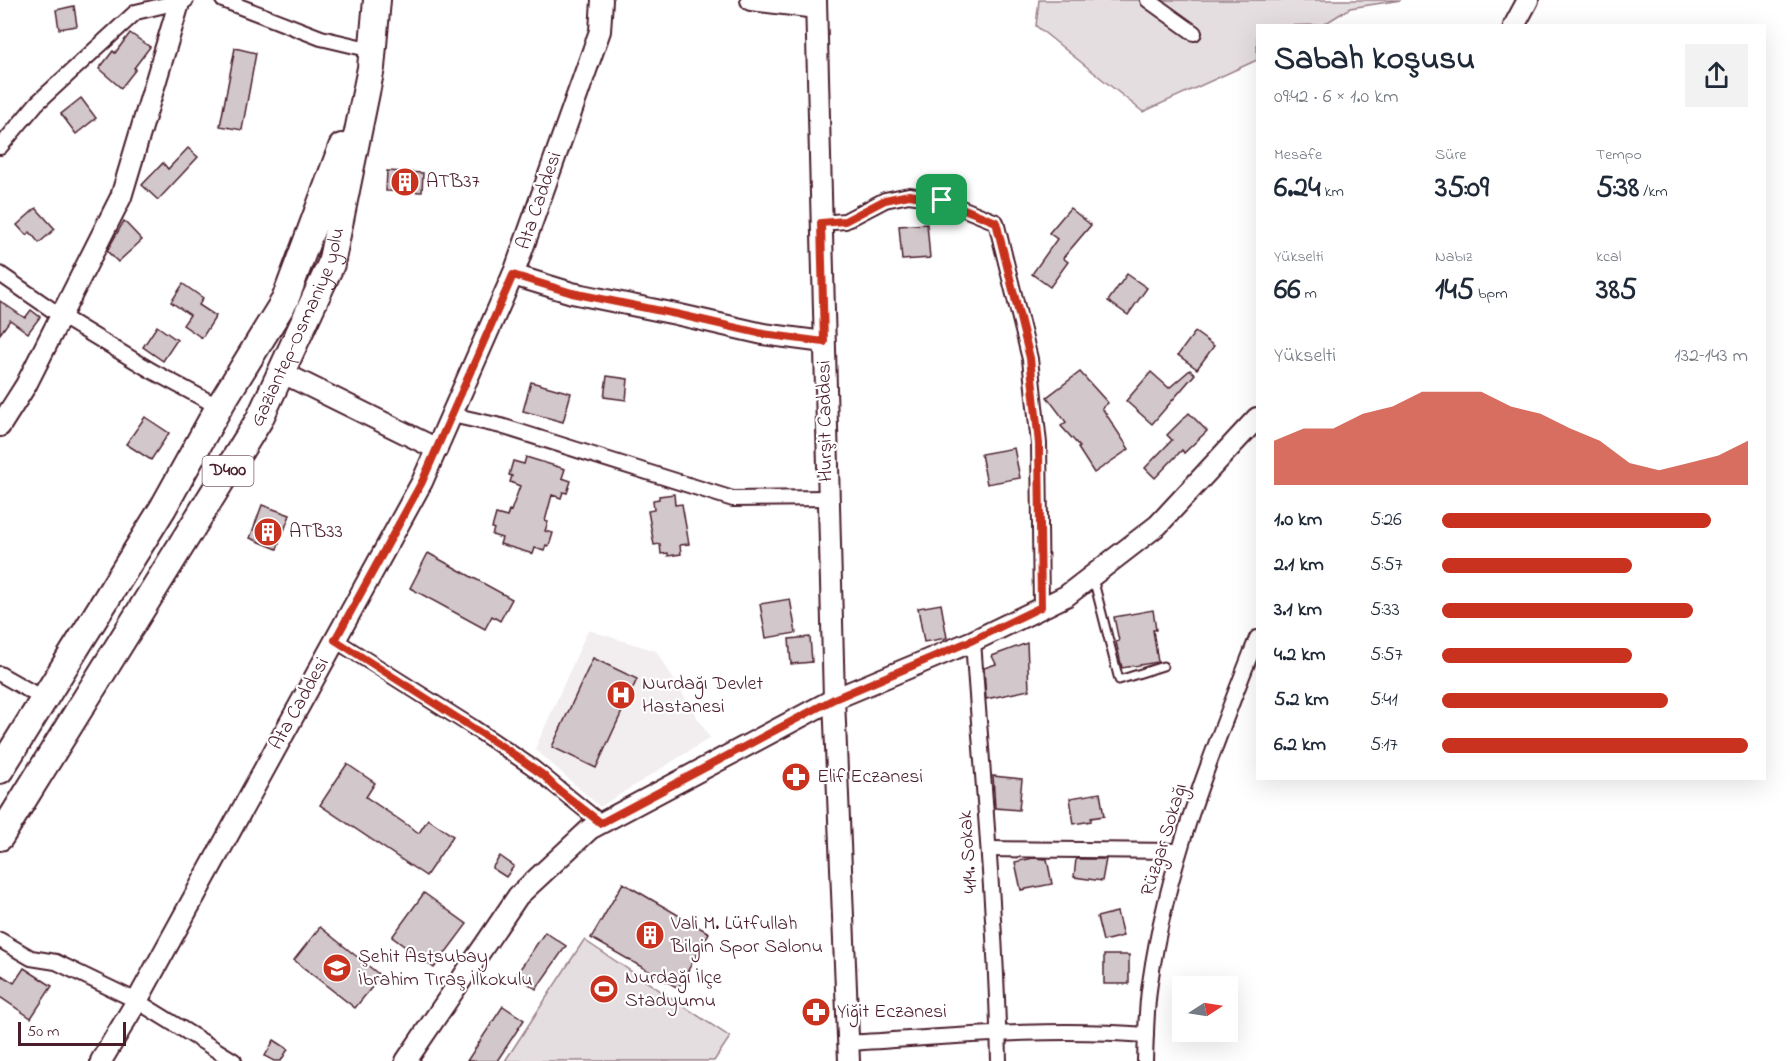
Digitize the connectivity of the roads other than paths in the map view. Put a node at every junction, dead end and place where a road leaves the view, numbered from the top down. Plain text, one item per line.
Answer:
1 (223, 0) edge
2 (377, 0) edge
3 (602, 0) edge
4 (751, 0) edge
5 (1148, 0) edge
6 (1528, 0) edge
7 (182, 1) edge
8 (816, 4) edge
9 (1515, 24) edge
10 (1194, 33) dead end
11 (372, 59) junction
12 (0, 147) edge
13 (821, 223) junction
14 (0, 274) edge
15 (513, 275) junction
16 (61, 316) junction
17 (824, 342) junction
18 (281, 372) junction
19 (219, 407) junction
20 (452, 415) junction
21 (1256, 419) edge
22 (0, 426) edge
23 (437, 449) junction
24 (828, 498) junction
25 (1092, 576) junction
26 (1041, 607) junction
27 (335, 640) junction
28 (973, 640) junction
29 (1256, 641) edge
30 (1163, 666) dead end
31 (0, 674) edge
32 (44, 699) junction
33 (834, 699) junction
34 (0, 770) edge
35 (601, 823) junction
36 (0, 837) edge
37 (989, 849) junction
38 (1178, 851) junction
39 (0, 940) edge
40 (136, 1002) junction
41 (998, 1035) junction
42 (1146, 1035) junction
43 (848, 1052) edge
44 (100, 1061) edge
45 (234, 1061) edge
46 (405, 1061) edge
47 (999, 1061) edge
48 (1145, 1061) edge

1 - 11 street
2 - 11 highway, Gaziantep-Osmaniye yolu / D400
3 - 15 street, Ata Caddesi
4 - 8 street
5 - 10 street
6 - 9 street
7 - 12 street
7 - 16 street
8 - 13 street, Hurşit Caddesi
11 - 18 highway, Gaziantep-Osmaniye yolu / D400
11 - 19 highway, Gaziantep-Osmaniye yolu / D400
13 - 17 street, Hurşit Caddesi
13 - 26 street
14 - 16 street
15 - 17 street
15 - 20 street, Ata Caddesi
16 - 19 street
16 - 22 street
17 - 24 street, Hurşit Caddesi
18 - 23 street
18 - 36 highway, Gaziantep-Osmaniye yolu / D400
19 - 32 highway, Gaziantep-Osmaniye yolu / D400
20 - 23 street, Ata Caddesi
20 - 24 street
21 - 25 street
23 - 27 street, Ata Caddesi
24 - 33 street, Hurşit Caddesi
25 - 26 street
25 - 30 lane
26 - 28 street
27 - 35 street
27 - 40 street, Ata Caddesi
28 - 33 street
28 - 37 street, 414. Sokak
29 - 38 street, Rüzgar Sokağı
31 - 32 street
32 - 34 highway, Gaziantep-Osmaniye yolu / D400
33 - 35 street
33 - 43 street, Hurşit Caddesi
35 - 46 street
37 - 38 street
37 - 41 street, 414. Sokak
38 - 42 street, Rüzgar Sokağı
39 - 40 street
40 - 44 street, Ata Caddesi
40 - 45 street
41 - 42 street
41 - 43 street
41 - 47 street, 414. Sokak
42 - 48 street, Rüzgar Sokağı

